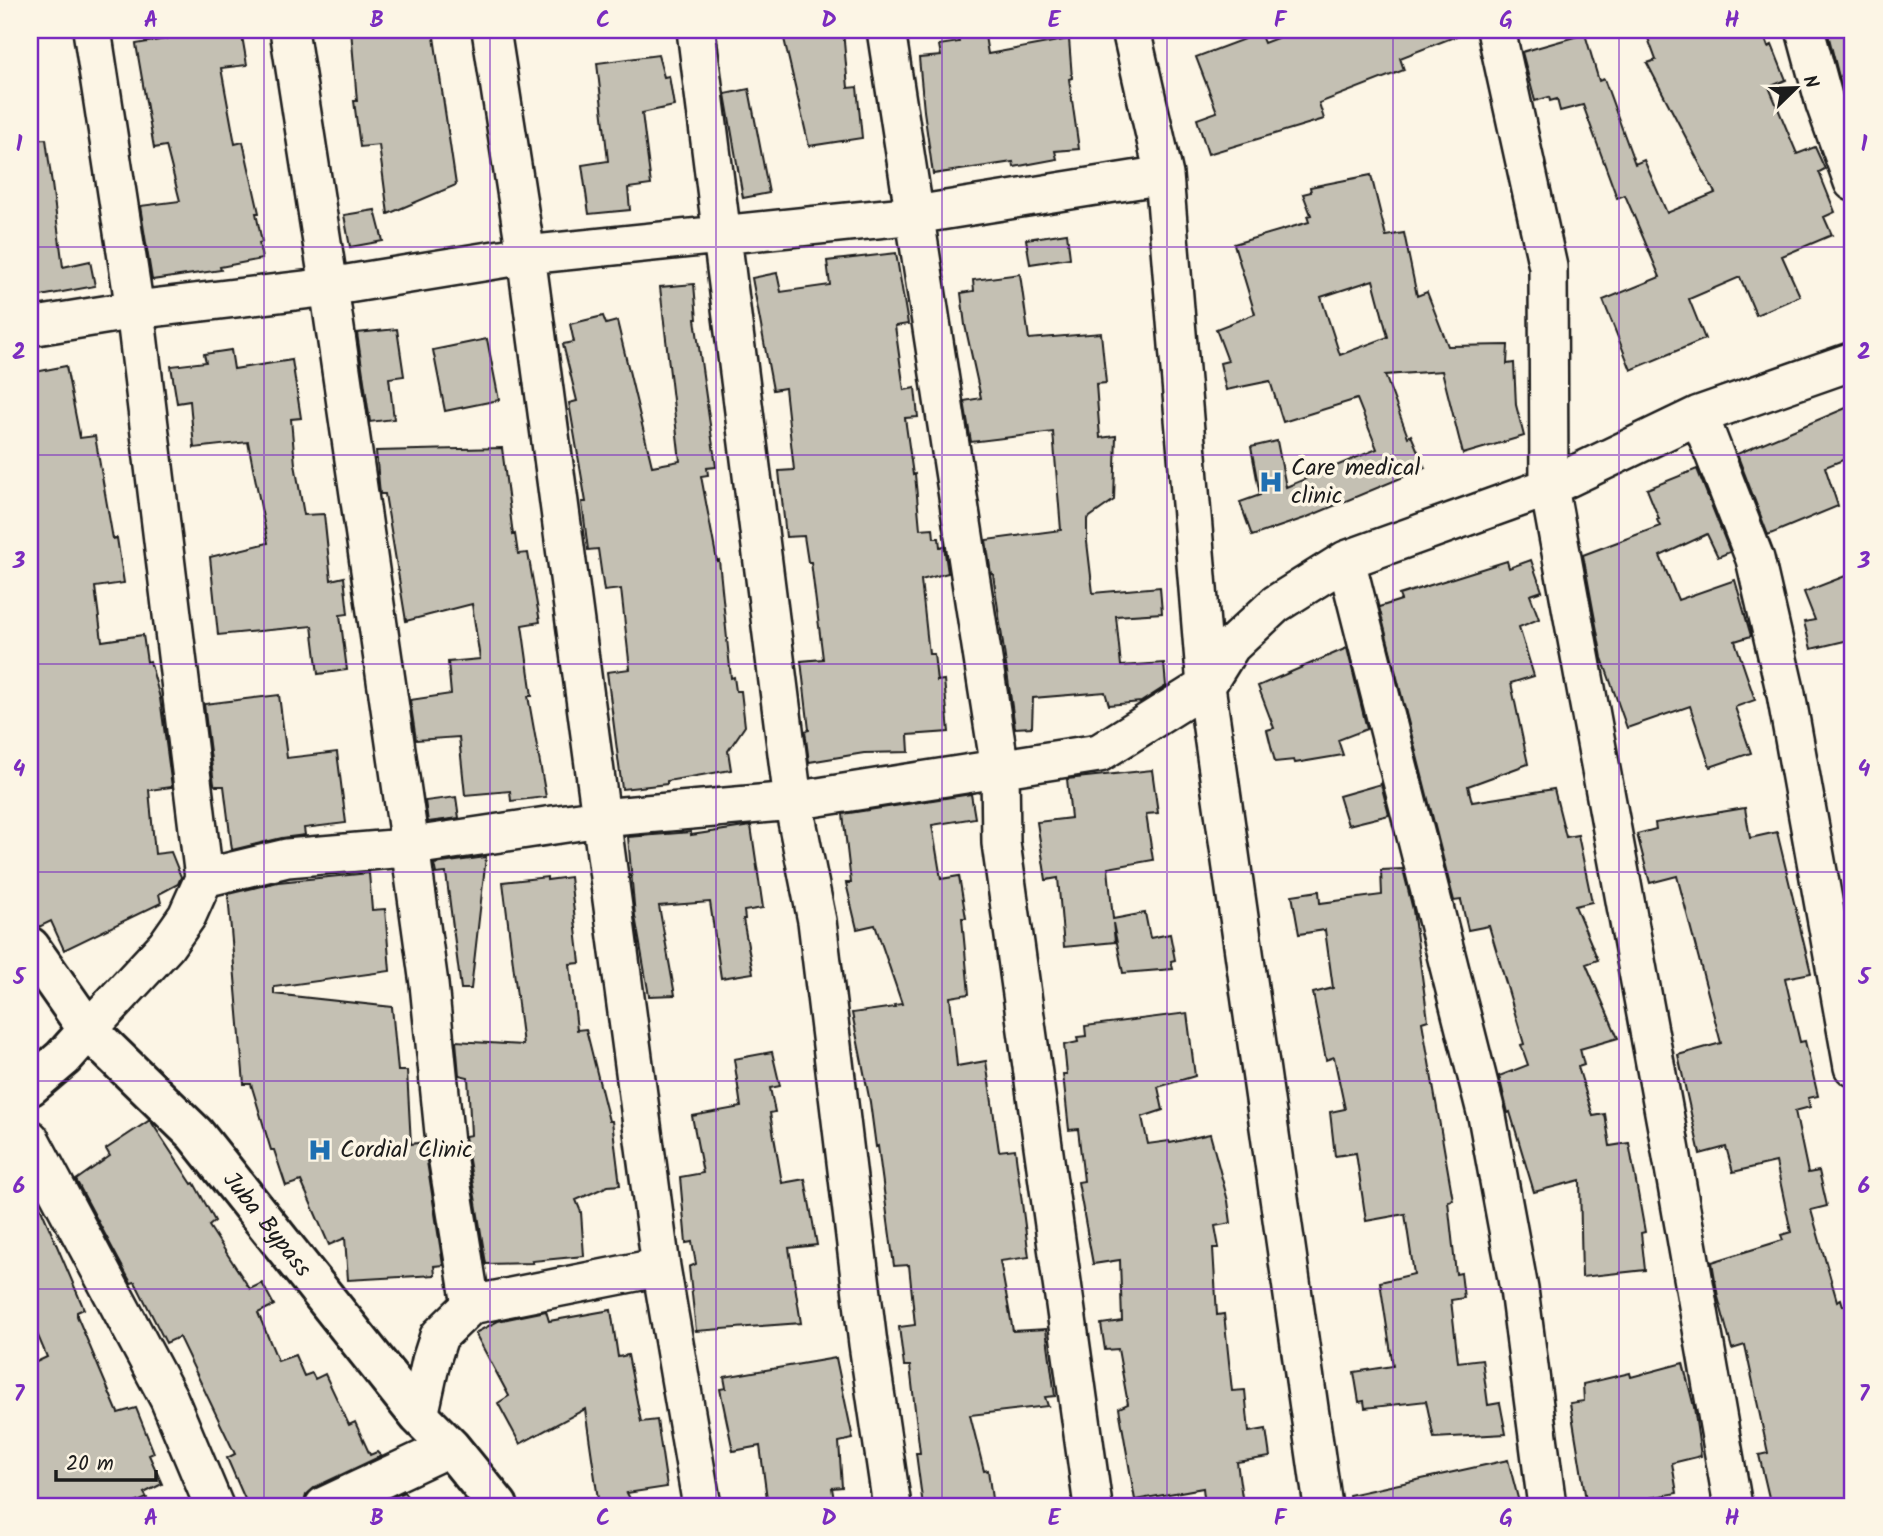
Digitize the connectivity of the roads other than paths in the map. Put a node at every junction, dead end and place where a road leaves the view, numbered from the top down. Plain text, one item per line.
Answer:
1 (92, 30) edge
2 (289, 30) edge
3 (491, 30) edge
4 (696, 30) edge
5 (886, 30) edge
6 (1131, 30) edge
7 (1496, 30) edge
8 (1805, 30) edge
9 (1164, 175) junction
10 (1853, 182) edge
11 (915, 215) junction
12 (722, 236) junction
13 (526, 255) junction
14 (329, 287) junction
15 (135, 310) junction
16 (30, 327) edge
17 (1853, 361) edge
18 (1699, 415) junction
19 (1549, 487) junction
20 (1346, 560) junction
21 (1206, 685) junction
22 (1000, 769) junction
23 (793, 802) junction
24 (600, 818) junction
25 (410, 846) junction
26 (204, 878) junction
27 (30, 947) edge
28 (88, 1030) junction
29 (1853, 1067) edge
30 (30, 1086) edge
31 (30, 1139) edge
32 (661, 1267) junction
33 (471, 1305) junction
34 (419, 1416) junction
35 (450, 1447) junction
36 (214, 1506) edge
37 (324, 1506) edge
38 (498, 1506) edge
39 (702, 1506) edge
40 (892, 1506) edge
41 (1093, 1506) edge
42 (1323, 1506) edge
43 (1547, 1506) edge
44 (1733, 1506) edge

1 - 15 street
2 - 14 street
3 - 13 street
4 - 12 street
5 - 11 street
6 - 9 street
7 - 19 street
8 - 10 street
9 - 11 street
9 - 21 street
11 - 12 street
11 - 22 street
12 - 13 street
12 - 23 street
13 - 14 street
13 - 24 street
14 - 15 street
14 - 25 street
15 - 16 street
15 - 26 street
17 - 18 street
18 - 19 street
18 - 29 street
19 - 20 street
19 - 44 street
20 - 21 street
20 - 43 street
21 - 22 street
21 - 42 street
22 - 23 street
22 - 41 street
23 - 24 street
23 - 40 street
24 - 25 street
24 - 32 street
25 - 26 street
25 - 33 street
26 - 28 street
27 - 28 main road, Juba Bypass
28 - 30 main road
28 - 34 main road, Juba Bypass
31 - 36 street
32 - 33 street
32 - 39 street
33 - 34 street
34 - 35 main road, Juba Bypass
35 - 37 street
35 - 38 main road, Juba Bypass

